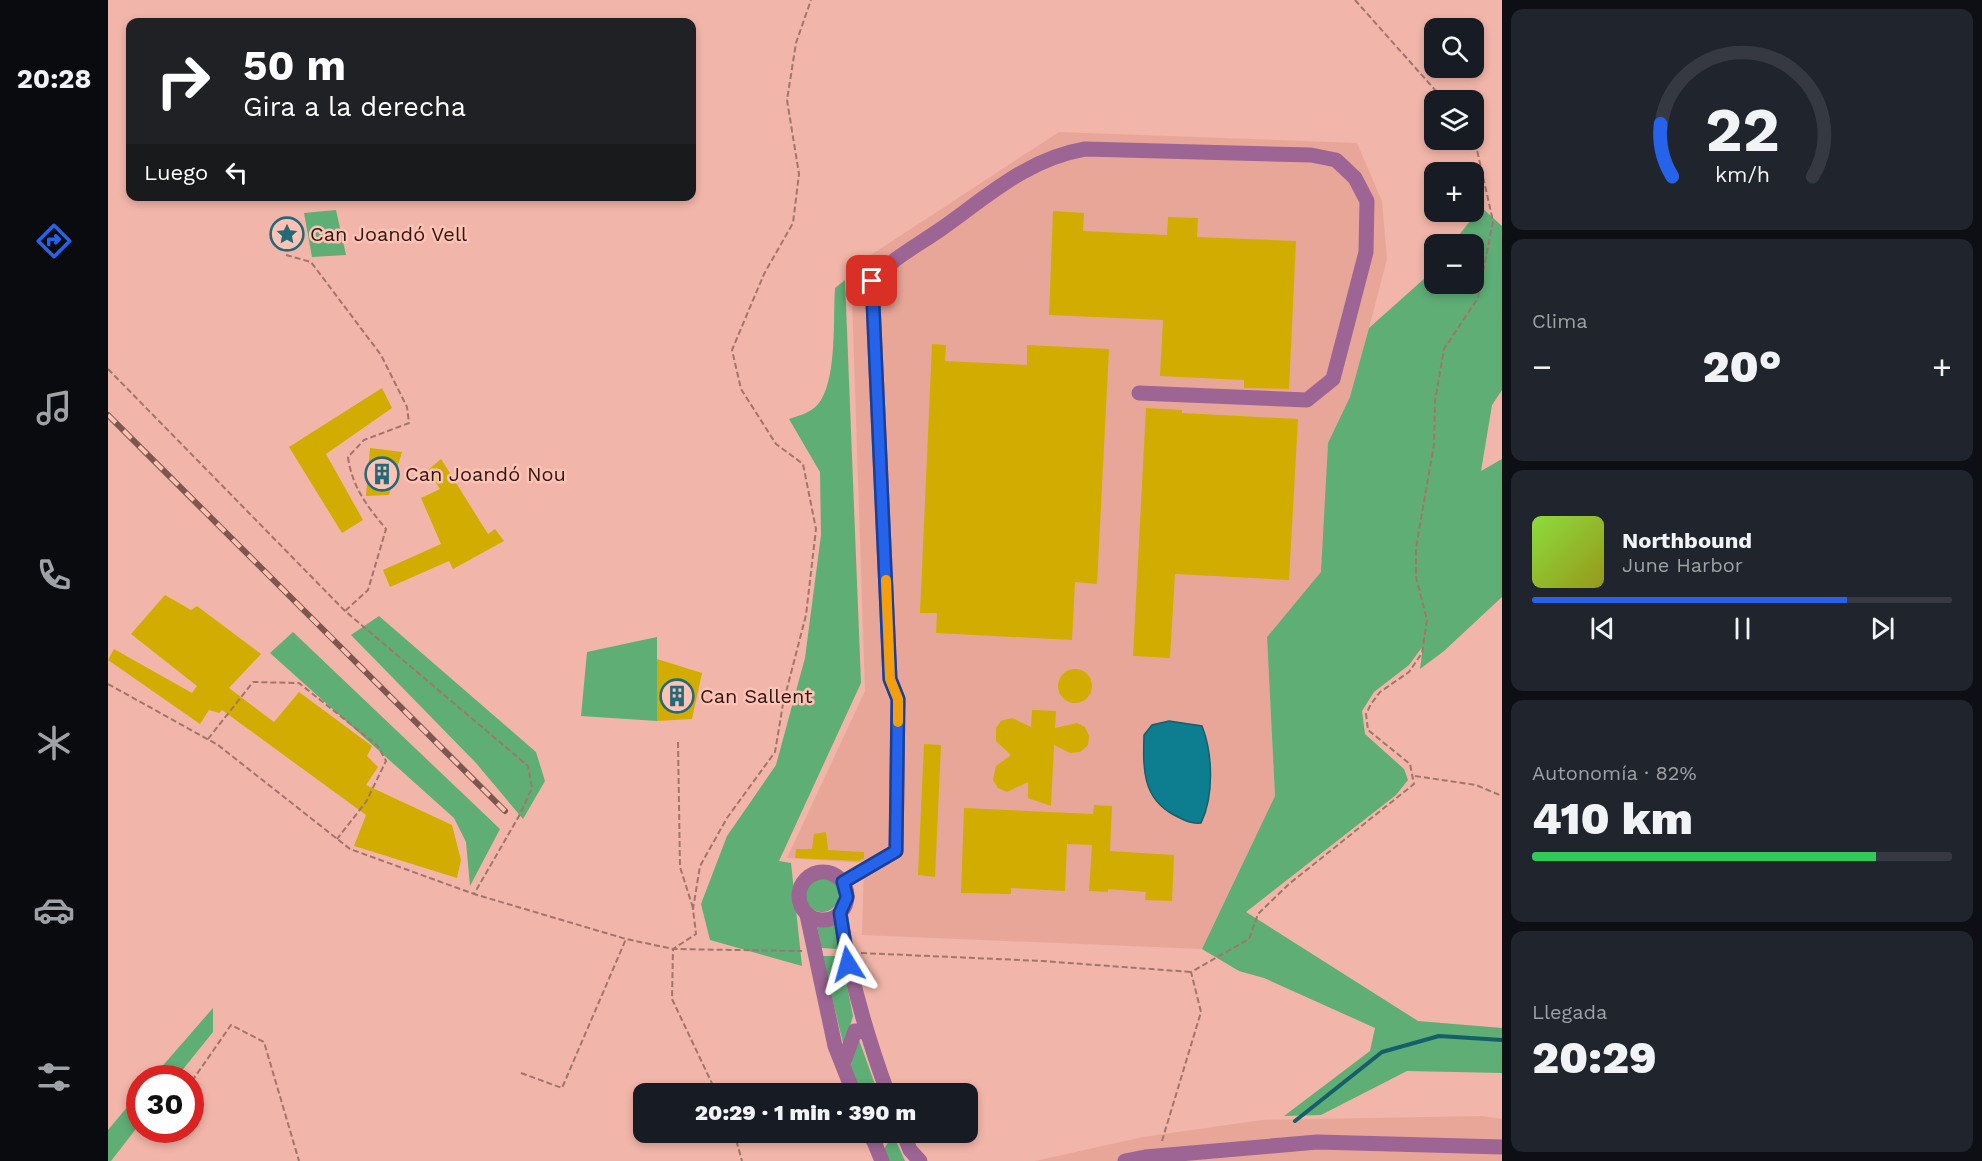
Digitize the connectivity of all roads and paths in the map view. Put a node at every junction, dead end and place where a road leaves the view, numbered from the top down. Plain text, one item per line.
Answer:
1 (811, 0) edge
2 (1355, 0) edge
3 (1435, 90) edge
4 (1477, 150) edge
5 (286, 255) dead end
6 (108, 369) edge
7 (1139, 393) dead end
8 (345, 611) junction
9 (108, 684) edge
10 (208, 739) junction
11 (678, 742) dead end
12 (1415, 776) junction
13 (1502, 796) edge
14 (337, 839) junction
15 (843, 882) junction
16 (474, 894) junction
17 (693, 909) junction
18 (840, 913) junction
19 (807, 915) junction
20 (626, 939) junction
21 (673, 950) junction
22 (815, 951) junction
23 (846, 953) junction
24 (1191, 972) junction
25 (865, 1032) junction
26 (843, 1064) junction
27 (203, 1065) edge
28 (521, 1073) dead end
29 (712, 1083) edge
30 (850, 1083) edge
31 (884, 1083) edge
32 (737, 1143) edge
33 (875, 1143) edge
34 (907, 1143) edge
35 (1502, 1147) edge
36 (1159, 1156) junction
37 (299, 1161) edge
38 (742, 1161) edge
39 (882, 1161) edge
40 (920, 1161) edge
41 (1125, 1161) edge

1 - 17 path
2 - 3 path
4 - 12 path
5 - 8 path
6 - 8 path
7 - 15 street
8 - 16 path
9 - 10 path
10 - 14 path
10 - 14 path
11 - 17 path
12 - 13 path
12 - 24 path
14 - 16 path
15 - 18 street
15 - 19 street
16 - 20 path
17 - 21 path
18 - 19 street
18 - 23 street
19 - 22 street
20 - 21 path
20 - 28 path
21 - 22 path
21 - 29 path
22 - 26 street
23 - 24 path
23 - 25 street
24 - 36 path
25 - 26 street
25 - 31 street
26 - 30 street
27 - 37 path
32 - 38 path
33 - 39 street
34 - 40 street
35 - 36 street
36 - 41 street

